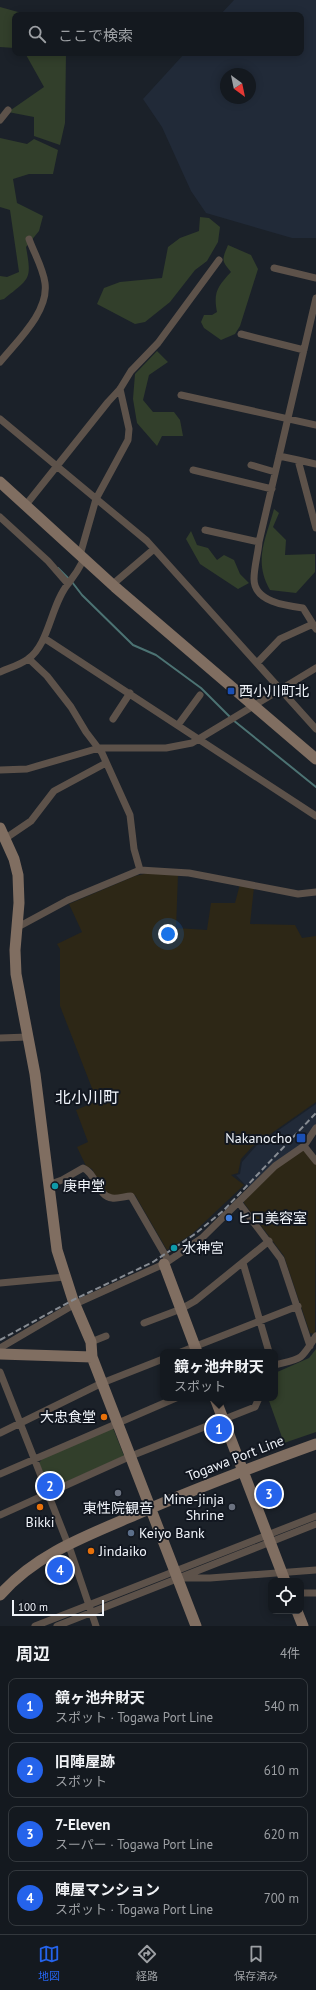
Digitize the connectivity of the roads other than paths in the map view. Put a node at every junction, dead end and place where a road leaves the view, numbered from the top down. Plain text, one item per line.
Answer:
1 (8, 110) dead end
2 (0, 120) edge
3 (29, 239) dead end
4 (219, 260) dead end
5 (274, 268) dead end
6 (316, 278) edge
7 (316, 298) edge
8 (241, 334) dead end
9 (304, 350) junction
10 (0, 362) edge
11 (120, 389) junction
12 (182, 395) dead end
13 (0, 419) edge
14 (288, 419) junction
15 (316, 425) edge
16 (279, 456) junction
17 (298, 460) junction
18 (316, 464) edge
19 (57, 465) junction
20 (251, 465) dead end
21 (193, 470) dead end
22 (275, 472) junction
23 (0, 482) edge
24 (272, 488) junction
25 (96, 499) junction
26 (25, 506) junction
27 (0, 517) edge
28 (315, 520) edge
29 (316, 528) edge
30 (205, 530) dead end
31 (259, 542) junction
32 (154, 549) junction
33 (82, 557) junction
34 (68, 584) junction
35 (113, 584) junction
36 (314, 627) edge
37 (44, 638) junction
38 (29, 659) junction
39 (257, 663) junction
40 (316, 668) edge
41 (0, 672) edge
42 (280, 690) junction
43 (130, 693) junction
44 (200, 695) dead end
45 (253, 706) junction
46 (113, 720) dead end
47 (178, 725) junction
48 (316, 729) edge
49 (200, 739) junction
50 (99, 748) junction
51 (316, 759) edge
52 (106, 763) junction
53 (0, 770) edge
54 (316, 816) edge
55 (0, 828) edge
56 (6, 838) junction
57 (140, 870) junction
58 (316, 892) edge
59 (18, 927) junction
60 (28, 1037) junction
61 (0, 1039) edge
62 (316, 1128) edge
63 (304, 1146) junction
64 (316, 1161) edge
65 (48, 1185) junction
66 (239, 1203) junction
67 (269, 1241) junction
68 (166, 1262) junction
69 (243, 1263) junction
70 (65, 1278) junction
71 (0, 1283) edge
72 (75, 1304) junction
73 (298, 1306) junction
74 (181, 1309) junction
75 (260, 1321) junction
76 (144, 1323) dead end
77 (106, 1336) dead end
78 (316, 1336) edge
79 (91, 1342) junction
80 (310, 1346) junction
81 (0, 1348) edge
82 (196, 1349) edge
83 (268, 1349) edge
84 (0, 1354) edge
85 (92, 1357) junction
86 (160, 1360) edge
87 (278, 1364) edge
88 (0, 1372) edge
89 (102, 1383) junction
90 (7, 1388) junction
91 (0, 1392) edge
92 (169, 1401) edge
93 (216, 1401) edge
94 (258, 1401) edge
95 (223, 1420) junction
96 (21, 1422) junction
97 (118, 1422) junction
98 (0, 1432) edge
99 (316, 1444) edge
100 (131, 1456) junction
101 (34, 1459) junction
102 (243, 1470) junction
103 (0, 1474) edge
104 (48, 1494) junction
105 (151, 1508) junction
106 (0, 1515) edge
107 (316, 1516) edge
108 (316, 1524) edge
109 (269, 1538) junction
110 (68, 1544) junction
111 (316, 1570) edge
112 (177, 1574) junction
113 (284, 1576) edge
114 (1, 1590) edge
115 (304, 1593) edge
116 (316, 1593) edge
117 (89, 1605) junction
118 (92, 1613) junction
119 (298, 1614) edge
120 (35, 1626) edge
121 (57, 1626) edge
122 (96, 1626) edge
123 (196, 1626) edge
124 (303, 1626) edge

1 - 2 street
3 - 10 street
4 - 11 street
5 - 6 street
7 - 9 street
8 - 9 street
9 - 14 street
11 - 19 street
11 - 25 street
12 - 14 street
13 - 19 street
14 - 15 street
14 - 16 street
16 - 17 street
16 - 22 street
17 - 18 street
17 - 28 street
19 - 25 street
19 - 26 street
20 - 22 street
21 - 24 street
22 - 24 street
23 - 26 street
24 - 31 street
25 - 32 street
25 - 33 street
26 - 33 street
27 - 34 street
28 - 29 street
30 - 31 street
31 - 36 street
32 - 35 street
32 - 39 street
33 - 34 street
33 - 35 street
34 - 37 street
35 - 45 street
36 - 39 street
37 - 38 street
37 - 43 street
38 - 41 street
38 - 50 street
39 - 42 street
40 - 42 street
42 - 45 street
42 - 48 street
43 - 46 street
43 - 47 street
44 - 47 street
45 - 49 street
45 - 51 street
47 - 49 street
49 - 50 street
49 - 54 street
50 - 52 street
50 - 53 street
52 - 56 street
52 - 57 street
55 - 56 street
56 - 59 street
57 - 58 street
57 - 59 street
59 - 60 street
60 - 61 street
60 - 65 street
62 - 63 street
63 - 64 street
63 - 66 street
65 - 68 street
65 - 70 street
66 - 67 street
66 - 68 street
67 - 69 street
67 - 73 street
68 - 72 street
68 - 74 street
69 - 74 street
69 - 75 street
70 - 71 street
70 - 72 street
72 - 79 street
72 - 81 street
73 - 75 street
73 - 80 street
74 - 76 street
74 - 82 street
75 - 82 street
75 - 83 street
77 - 79 street
78 - 80 street
79 - 85 street
80 - 87 street
84 - 85 street
85 - 89 street
86 - 89 street
88 - 90 street
89 - 96 street
89 - 97 street
90 - 91 street
90 - 96 street
92 - 97 street
93 - 95 street
94 - 95 street
95 - 100 street
95 - 102 street
96 - 98 street
96 - 101 street
97 - 100 street
97 - 101 street
99 - 102 street, Togawa Port Line
100 - 104 street
100 - 105 street
101 - 103 street
101 - 104 street
102 - 105 street, Togawa Port Line
102 - 109 street
104 - 106 street
104 - 110 street
105 - 110 street, Togawa Port Line
105 - 112 street
107 - 109 street
108 - 109 street
109 - 112 street
109 - 113 street
110 - 114 street, Togawa Port Line
110 - 117 street
111 - 113 street
112 - 113 street
112 - 117 street
112 - 118 street
112 - 123 street
115 - 116 street
117 - 118 street
117 - 120 street
118 - 121 street
118 - 122 street
119 - 124 street

